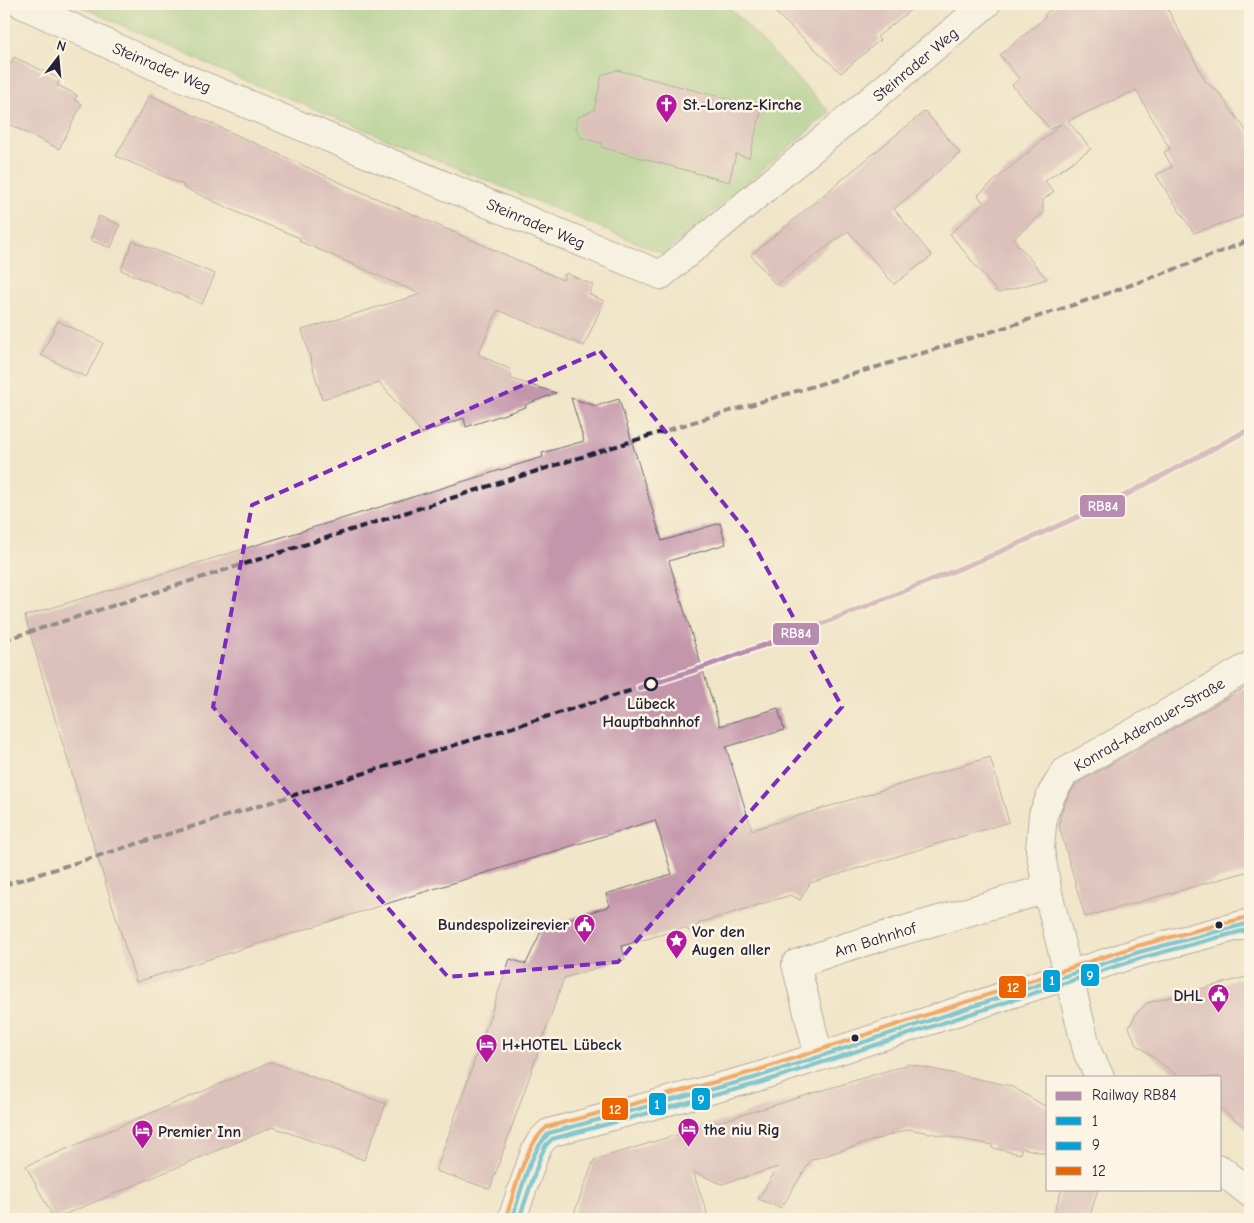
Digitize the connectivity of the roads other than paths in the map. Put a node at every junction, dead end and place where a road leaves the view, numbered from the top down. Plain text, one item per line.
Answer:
1 (22, 4) edge
2 (986, 4) edge
3 (1250, 666) edge
4 (1047, 889) junction
5 (1250, 923) edge
6 (1068, 974) junction
7 (819, 1057) junction
8 (1099, 1076) edge
9 (1222, 1172) edge
10 (1250, 1193) edge
11 (512, 1219) edge

1 - 2 street, Steinrader Weg
3 - 4 street, Konrad-Adenauer-Straße
4 - 6 street, Konrad-Adenauer-Straße
4 - 7 street, Am Bahnhof
5 - 6 street
6 - 7 street
6 - 8 street, Konrad-Adenauer-Straße
7 - 11 street
9 - 10 street

